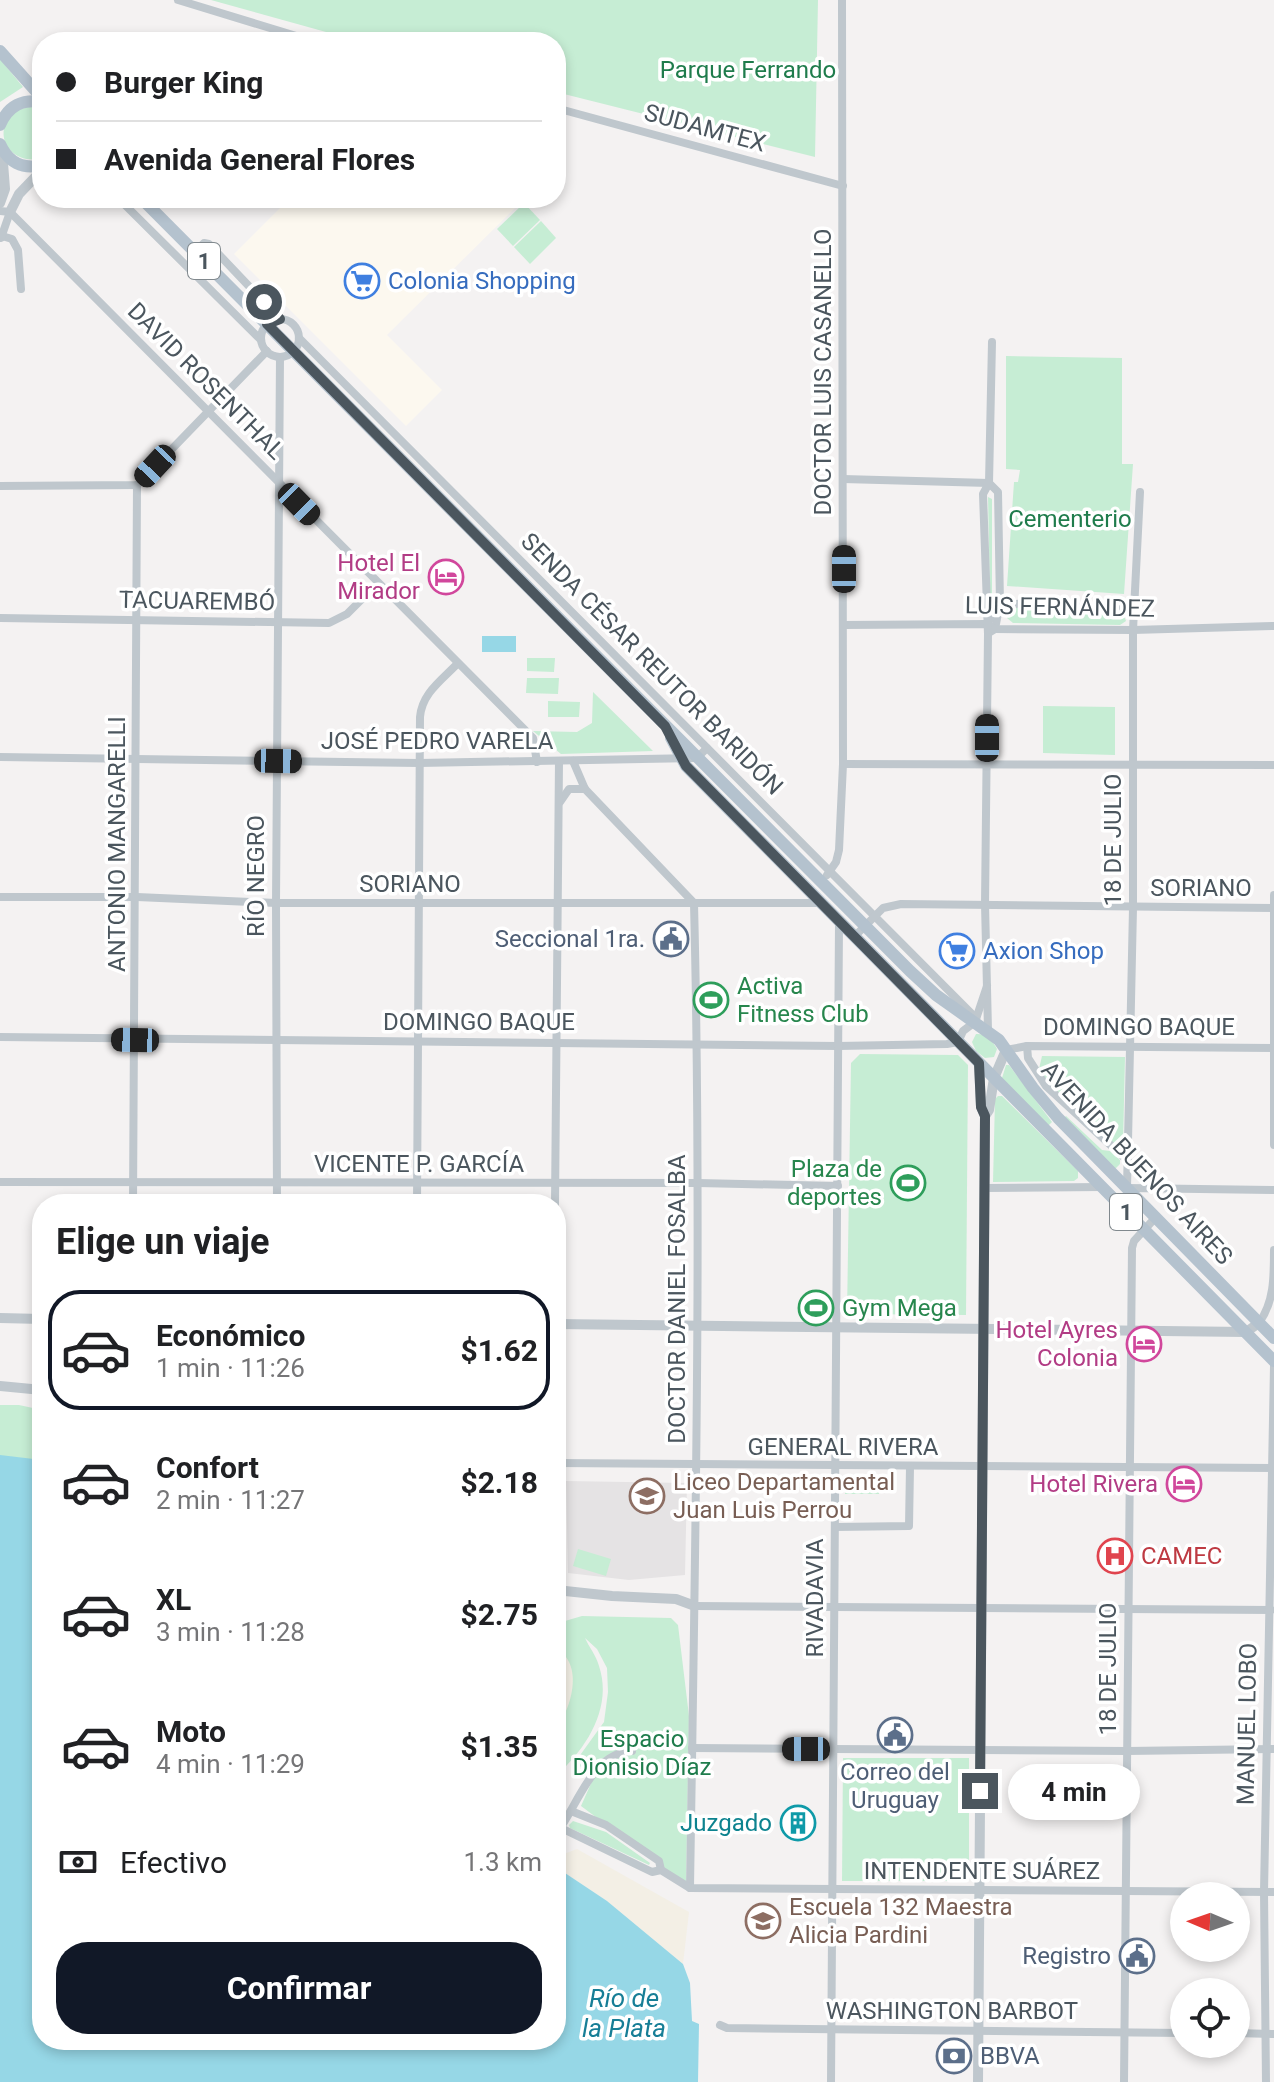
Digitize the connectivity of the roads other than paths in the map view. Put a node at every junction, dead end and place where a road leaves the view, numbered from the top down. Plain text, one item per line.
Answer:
1 (178, 0) edge
2 (842, 0) edge
3 (283, 32) edge
4 (0, 51) edge
5 (32, 88) edge
6 (32, 101) edge
7 (566, 111) edge
8 (0, 125) edge
9 (1, 146) edge
10 (32, 167) edge
11 (32, 179) edge
12 (843, 186) junction
13 (0, 203) edge
14 (128, 208) edge
15 (142, 208) edge
16 (152, 208) edge
17 (5, 212) edge
18 (137, 217) junction
19 (164, 220) junction
20 (152, 232) junction
21 (1, 238) edge
22 (199, 247) junction
23 (230, 267) junction
24 (220, 277) junction
25 (209, 288) junction
26 (21, 289) dead end
27 (280, 319) junction
28 (267, 324) junction
29 (299, 338) junction
30 (261, 340) junction
31 (992, 342) dead end
32 (267, 351) junction
33 (294, 352) junction
34 (280, 357) junction
35 (207, 410) junction
36 (371, 410) junction
37 (361, 420) junction
38 (408, 447) junction
39 (398, 457) junction
40 (843, 479) junction
41 (989, 483) junction
42 (280, 484) junction
43 (137, 485) junction
44 (0, 486) edge
45 (1140, 492) dead end
46 (378, 583) junction
47 (1000, 603) junction
48 (1133, 610) junction
49 (0, 618) edge
50 (138, 620) junction
51 (278, 622) junction
52 (844, 625) junction
53 (1274, 626) edge
54 (989, 629) junction
55 (1133, 630) junction
56 (457, 664) junction
57 (665, 726) junction
58 (707, 748) junction
59 (0, 757) edge
60 (697, 758) junction
61 (137, 760) junction
62 (278, 761) junction
63 (559, 761) junction
64 (573, 761) junction
65 (537, 762) junction
66 (419, 763) junction
67 (684, 763) junction
68 (843, 764) junction
69 (987, 764) junction
70 (1274, 765) edge
71 (1133, 767) junction
72 (585, 789) junction
73 (560, 803) junction
74 (823, 877) junction
75 (805, 889) junction
76 (1274, 895) edge
77 (0, 897) edge
78 (137, 897) junction
79 (276, 903) junction
80 (694, 903) junction
81 (819, 903) junction
82 (418, 904) junction
83 (558, 904) junction
84 (985, 904) junction
85 (1133, 908) junction
86 (1274, 908) edge
87 (870, 921) junction
88 (839, 923) junction
89 (854, 937) junction
90 (987, 986) junction
91 (976, 1020) junction
92 (988, 1030) junction
93 (0, 1037) edge
94 (135, 1040) junction
95 (276, 1041) junction
96 (417, 1042) junction
97 (555, 1042) junction
98 (958, 1042) junction
99 (698, 1044) junction
100 (838, 1046) junction
101 (1027, 1046) junction
102 (1130, 1046) junction
103 (1273, 1048) edge
104 (1006, 1050) junction
105 (979, 1063) junction
106 (994, 1078) junction
107 (985, 1116) junction
108 (1274, 1145) edge
109 (1128, 1161) junction
110 (0, 1182) edge
111 (134, 1183) junction
112 (277, 1183) junction
113 (698, 1183) junction
114 (417, 1184) junction
115 (555, 1185) junction
116 (838, 1186) junction
117 (1102, 1187) junction
118 (985, 1188) junction
119 (1127, 1188) junction
120 (1274, 1190) edge
121 (133, 1194) edge
122 (277, 1194) edge
123 (417, 1194) edge
124 (555, 1194) edge
125 (1115, 1200) junction
126 (1156, 1217) junction
127 (1143, 1230) junction
128 (1274, 1250) edge
129 (0, 1318) edge
130 (32, 1319) edge
131 (1259, 1323) junction
132 (566, 1324) edge
133 (697, 1324) junction
134 (837, 1326) junction
135 (983, 1328) junction
136 (1131, 1330) junction
137 (1246, 1332) junction
138 (1274, 1338) edge
139 (1274, 1364) edge
140 (0, 1386) edge
141 (32, 1389) edge
142 (566, 1463) edge
143 (696, 1466) junction
144 (836, 1467) junction
145 (910, 1467) junction
146 (982, 1467) junction
147 (1272, 1468) edge
148 (1130, 1469) junction
149 (836, 1527) junction
150 (566, 1591) edge
151 (695, 1606) junction
152 (836, 1607) junction
153 (981, 1608) junction
154 (1128, 1609) junction
155 (1271, 1610) edge
156 (692, 1748) junction
157 (1270, 1748) edge
158 (834, 1749) junction
159 (980, 1750) junction
160 (632, 1751) dead end
161 (1127, 1751) junction
162 (571, 1811) junction
163 (566, 1819) edge
164 (566, 1834) edge
165 (661, 1870) junction
166 (690, 1888) junction
167 (834, 1890) junction
168 (979, 1891) junction
169 (1126, 1891) junction
170 (1269, 1892) edge
171 (720, 2025) dead end
172 (831, 2030) junction
173 (979, 2032) junction
174 (1124, 2033) junction
175 (1170, 2033) edge
176 (1250, 2033) edge
177 (1270, 2034) edge
178 (831, 2082) edge
179 (978, 2082) edge
180 (1124, 2082) edge
181 (1266, 2082) edge

1 - 3 street
2 - 12 street, DOCTOR LUIS CASANELLO
4 - 5 main road
6 - 8 main road
7 - 12 street, SUDAMTEX
9 - 10 main road
9 - 13 street
11 - 17 street
12 - 40 street, DOCTOR LUIS CASANELLO
14 - 18 street
15 - 18 street
16 - 19 main road, 1
17 - 21 street
17 - 35 street, DAVID ROSENTHAL
18 - 20 street
19 - 20 street
19 - 22 main road, 1
20 - 25 street
21 - 26 street
22 - 23 street
22 - 24 main road, 1
23 - 24 street
23 - 27 street
24 - 25 street
24 - 28 main road, 1
25 - 30 street
27 - 28 street
27 - 29 street, SENDA CÉSAR REUTOR BARIDÓN
28 - 30 street
28 - 33 main road, 1
29 - 33 street
29 - 36 street, SENDA CÉSAR REUTOR BARIDÓN
30 - 32 street
31 - 41 street
32 - 34 street
32 - 35 street
33 - 34 street
33 - 37 main road, 1
34 - 42 street, RÍO NEGRO
35 - 42 street, DAVID ROSENTHAL
35 - 43 street
36 - 37 street
36 - 38 street, SENDA CÉSAR REUTOR BARIDÓN
37 - 39 main road, 1
38 - 39 street
38 - 58 street, SENDA CÉSAR REUTOR BARIDÓN
39 - 57 main road, 1
40 - 41 street
40 - 52 street, DOCTOR LUIS CASANELLO
41 - 47 street
41 - 54 street
42 - 46 street, DAVID ROSENTHAL
42 - 51 street, RÍO NEGRO
43 - 44 street
43 - 50 street, ANTONIO MANGARELLI
45 - 48 street, 18 DE JULIO
46 - 51 street, TACUAREMBÓ
46 - 56 street, DAVID ROSENTHAL
47 - 48 street
47 - 54 street
48 - 55 street, 18 DE JULIO
49 - 50 street, TACUAREMBÓ
50 - 51 street, TACUAREMBÓ
50 - 61 street, ANTONIO MANGARELLI
51 - 62 street, RÍO NEGRO
52 - 54 street, LUIS FERNÁNDEZ
52 - 68 street, DOCTOR LUIS CASANELLO
53 - 55 street, LUIS FERNÁNDEZ
54 - 55 street, LUIS FERNÁNDEZ
54 - 69 street
55 - 71 street, 18 DE JULIO
56 - 65 street, DAVID ROSENTHAL
56 - 66 street
57 - 60 main road, 1
57 - 67 main road, 1
58 - 60 street
58 - 74 street, SENDA CÉSAR REUTOR BARIDÓN
59 - 61 street, JOSÉ PEDRO VARELA
60 - 67 street, JOSÉ PEDRO VARELA
60 - 74 main road, 1
61 - 62 street, JOSÉ PEDRO VARELA
61 - 78 street, ANTONIO MANGARELLI
62 - 66 street, JOSÉ PEDRO VARELA
62 - 79 street, RÍO NEGRO
63 - 64 street, JOSÉ PEDRO VARELA
63 - 65 street, JOSÉ PEDRO VARELA
63 - 73 street
64 - 67 street, JOSÉ PEDRO VARELA
64 - 72 street
65 - 66 street, JOSÉ PEDRO VARELA
66 - 82 street
67 - 75 main road, 1
68 - 69 street
68 - 74 street, DOCTOR LUIS CASANELLO
69 - 71 street
69 - 84 street
70 - 71 street
71 - 85 street, 18 DE JULIO
72 - 73 street
72 - 80 street
73 - 83 street
74 - 75 street
74 - 87 main road, 1
75 - 81 main road, 1
76 - 86 street
77 - 78 street, SORIANO
78 - 79 street, SORIANO
78 - 94 street, ANTONIO MANGARELLI
79 - 82 street, SORIANO
79 - 95 street, RÍO NEGRO
80 - 81 street, SORIANO
80 - 83 street, SORIANO
80 - 99 street, DOCTOR DANIEL FOSALBA
81 - 88 main road, 1
82 - 83 street, SORIANO
82 - 96 street
83 - 97 street
84 - 85 street, SORIANO
84 - 87 street, SORIANO
84 - 90 street
85 - 86 street, SORIANO
85 - 102 street, 18 DE JULIO
86 - 103 street
87 - 89 street, SORIANO
87 - 91 main road, 1
88 - 89 main road, 1
88 - 100 street, RIVADAVIA
89 - 98 main road, 1
90 - 91 street
90 - 92 street
91 - 92 main road, 1
91 - 98 street
92 - 104 main road, 1
93 - 94 street, DOMINGO BAQUE
94 - 95 street, DOMINGO BAQUE
94 - 111 street, ANTONIO MANGARELLI
95 - 96 street, DOMINGO BAQUE
95 - 112 street, RÍO NEGRO
96 - 97 street, DOMINGO BAQUE
96 - 114 street
97 - 99 street, DOMINGO BAQUE
97 - 115 street
98 - 100 street, DOMINGO BAQUE
98 - 105 main road, 1
99 - 100 street, DOMINGO BAQUE
99 - 113 street, DOCTOR DANIEL FOSALBA
100 - 116 street, RIVADAVIA
101 - 102 street, DOMINGO BAQUE
101 - 104 street, DOMINGO BAQUE
101 - 109 street
102 - 103 street, DOMINGO BAQUE
102 - 109 street, 18 DE JULIO
103 - 108 street
104 - 106 street
104 - 119 main road, AVENIDA BUENOS AIRES / 1
105 - 106 main road, AVENIDA BUENOS AIRES / 1
105 - 107 street
106 - 107 street
106 - 117 main road, AVENIDA BUENOS AIRES / 1
107 - 118 street
109 - 119 street, 18 DE JULIO
110 - 111 street, VICENTE P. GARCÍA
111 - 112 street, VICENTE P. GARCÍA
111 - 121 street, ANTONIO MANGARELLI
112 - 114 street, VICENTE P. GARCÍA
112 - 122 street, RÍO NEGRO
113 - 115 street, VICENTE P. GARCÍA
113 - 116 street, VICENTE P. GARCÍA
113 - 133 street, DOCTOR DANIEL FOSALBA
114 - 115 street, VICENTE P. GARCÍA
114 - 123 street
115 - 124 street
116 - 134 street, RIVADAVIA
117 - 118 street
117 - 125 main road, AVENIDA BUENOS AIRES / 1
118 - 135 street
119 - 120 street
119 - 125 street
119 - 126 main road, AVENIDA BUENOS AIRES / 1
125 - 127 main road, AVENIDA BUENOS AIRES / 1
126 - 127 street, 18 DE JULIO
126 - 131 main road, AVENIDA BUENOS AIRES / 1
127 - 136 street, 18 DE JULIO
127 - 137 main road, AVENIDA BUENOS AIRES / 1
128 - 131 street
129 - 130 street
131 - 137 street
131 - 138 main road, AVENIDA BUENOS AIRES / 1
132 - 133 street
133 - 134 street
133 - 143 street, DOCTOR DANIEL FOSALBA
134 - 135 street
134 - 144 street, RIVADAVIA
135 - 136 street
135 - 146 street
136 - 137 street
136 - 148 street, 18 DE JULIO
137 - 139 main road, AVENIDA BUENOS AIRES / 1
139 - 147 street, MANUEL LOBO
140 - 141 street
142 - 143 street, GENERAL RIVERA
143 - 144 street, GENERAL RIVERA
143 - 151 street, DOCTOR DANIEL FOSALBA
144 - 145 street, GENERAL RIVERA
144 - 149 street, RIVADAVIA
145 - 146 street, GENERAL RIVERA
145 - 149 street
146 - 148 street, GENERAL RIVERA
146 - 153 street
147 - 148 street, GENERAL RIVERA
147 - 155 street, MANUEL LOBO
148 - 154 street, 18 DE JULIO
149 - 152 street, RIVADAVIA
150 - 151 street
151 - 152 street
151 - 156 street, DOCTOR DANIEL FOSALBA
152 - 153 street
152 - 158 street, RIVADAVIA
153 - 154 street
153 - 159 street
154 - 155 street
154 - 161 street, 18 DE JULIO
155 - 157 street, MANUEL LOBO
156 - 158 street
156 - 166 street, DOCTOR DANIEL FOSALBA
157 - 161 street
157 - 170 street, MANUEL LOBO
158 - 159 street
158 - 167 street, RIVADAVIA
159 - 161 street
159 - 168 street
160 - 162 street
161 - 169 street, 18 DE JULIO
162 - 163 street
162 - 165 street
164 - 165 street
165 - 166 street
166 - 167 street, INTENDENTE SUÁREZ
167 - 168 street, INTENDENTE SUÁREZ
167 - 172 street, RIVADAVIA
168 - 169 street, INTENDENTE SUÁREZ
168 - 173 street
169 - 170 street, INTENDENTE SUÁREZ
169 - 174 street, 18 DE JULIO
170 - 177 street, MANUEL LOBO
171 - 172 street, WASHINGTON BARBOT
172 - 173 street, WASHINGTON BARBOT
172 - 178 street, RIVADAVIA
173 - 174 street, WASHINGTON BARBOT
173 - 179 street
174 - 175 street, WASHINGTON BARBOT
174 - 180 street, 18 DE JULIO
176 - 177 street
177 - 181 street, MANUEL LOBO

